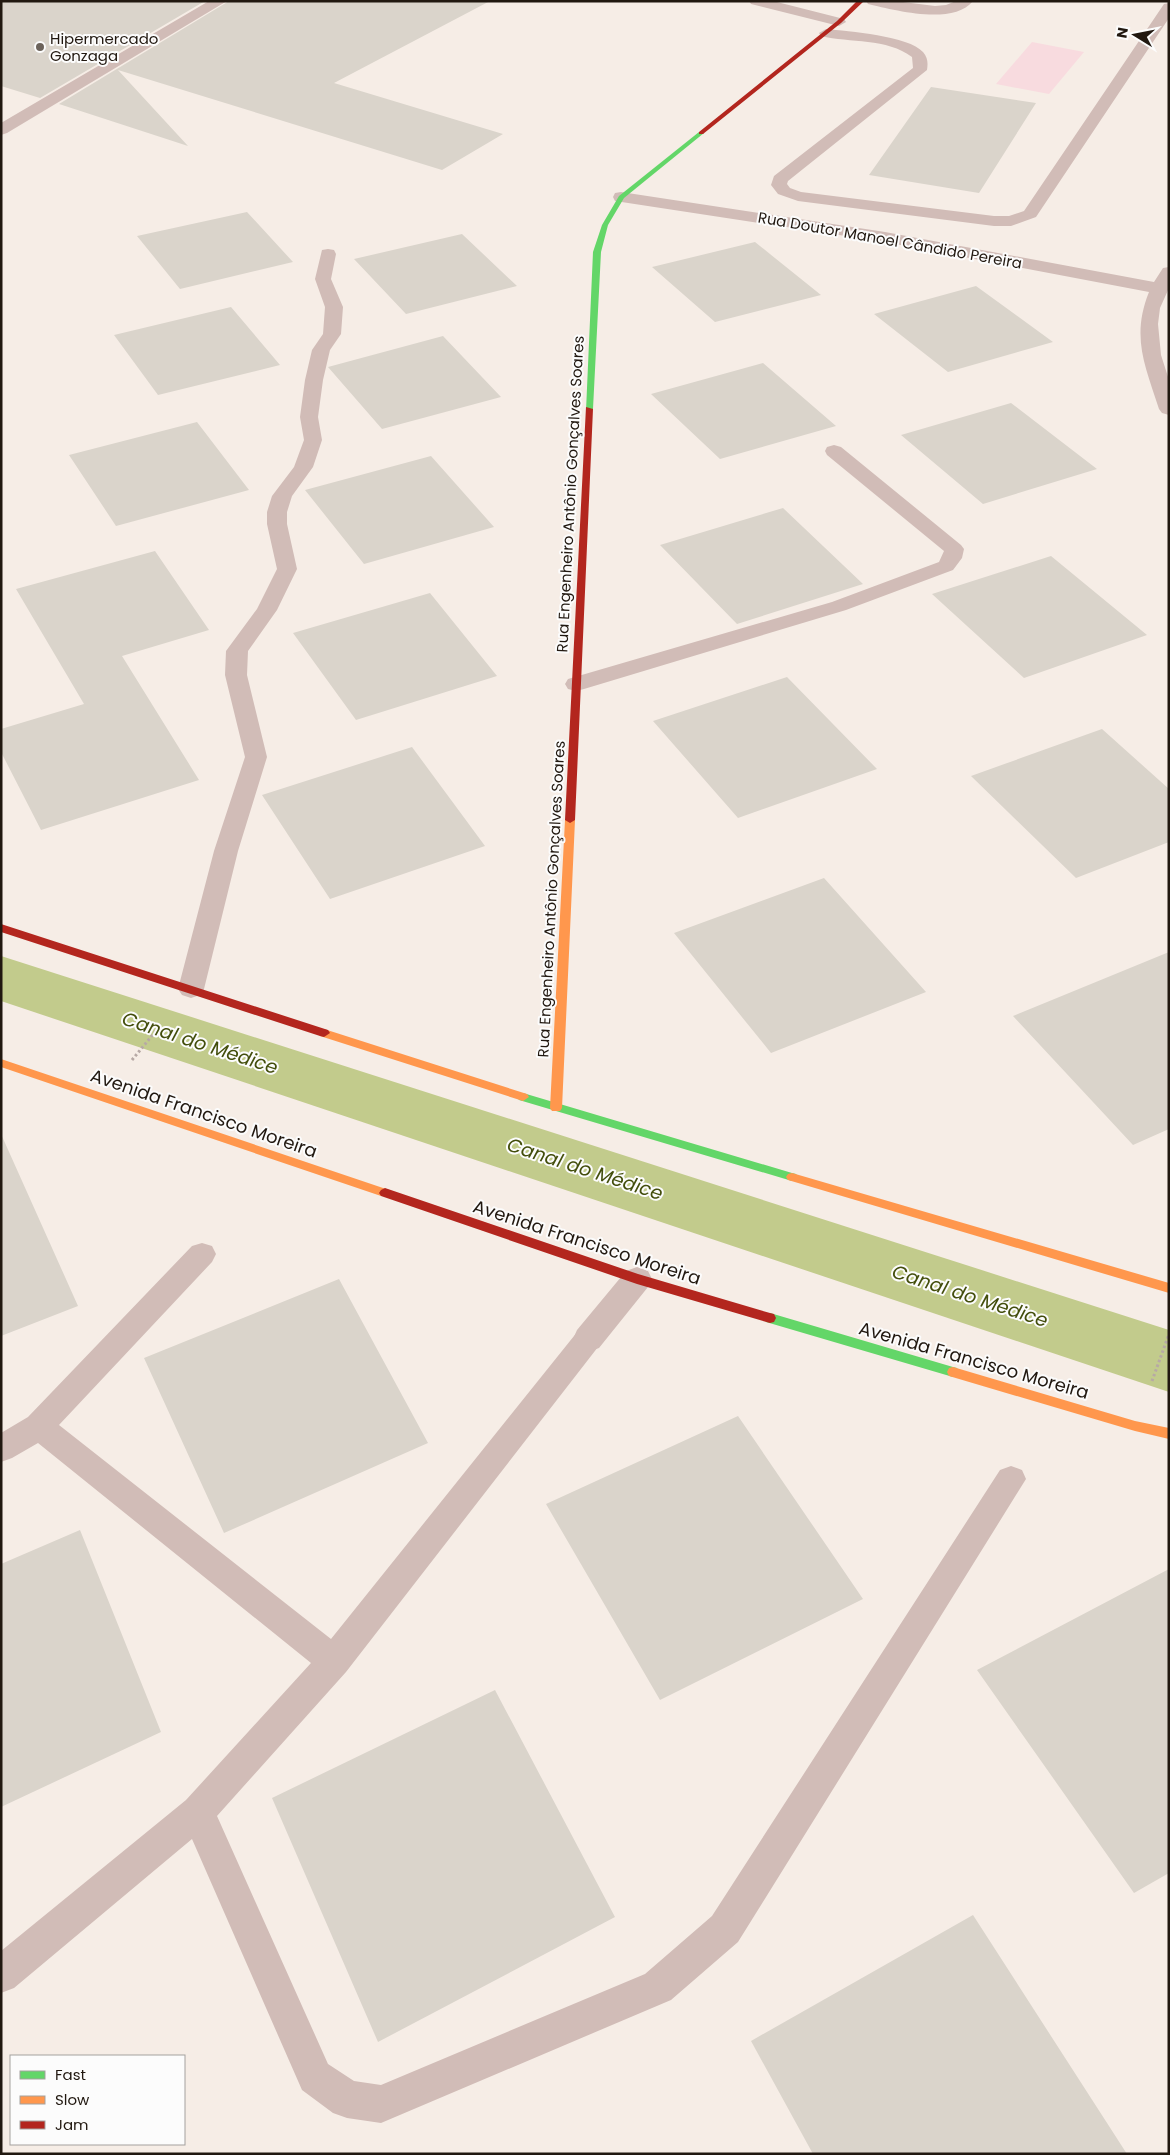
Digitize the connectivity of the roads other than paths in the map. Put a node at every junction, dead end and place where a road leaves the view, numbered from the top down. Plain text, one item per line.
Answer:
1 (220, 1) edge
2 (756, 1) edge
3 (861, 1) edge
4 (873, 1) edge
5 (966, 1) edge
6 (1169, 7) edge
7 (839, 22) junction
8 (826, 33) junction
9 (1, 130) edge
10 (621, 197) junction
11 (328, 254) dead end
12 (1169, 272) edge
13 (1158, 288) junction
14 (1149, 314) junction
15 (1169, 318) edge
16 (1169, 409) edge
17 (834, 451) dead end
18 (576, 684) junction
19 (1, 928) edge
20 (191, 989) junction
21 (1, 1063) edge
22 (556, 1108) junction
23 (202, 1254) dead end
24 (637, 1279) junction
25 (1169, 1288) edge
26 (588, 1340) joint
27 (39, 1426) junction
28 (1169, 1434) edge
29 (1, 1449) edge
30 (1011, 1479) dead end
31 (334, 1661) junction
32 (198, 1812) junction
33 (1, 1975) edge

1 - 9 street
2 - 7 lane
3 - 7 street, Rua Engenheiro Antônio Gonçalves Soares
4 - 5 lane
6 - 8 lane
7 - 8 street, Rua Engenheiro Antônio Gonçalves Soares
8 - 10 street, Rua Engenheiro Antônio Gonçalves Soares
10 - 13 street, Rua Doutor Manoel Cândido Pereira
10 - 18 street, Rua Engenheiro Antônio Gonçalves Soares
11 - 20 lane
12 - 13 street
13 - 14 street
14 - 15 street
14 - 16 street
17 - 18 lane
18 - 22 street, Rua Engenheiro Antônio Gonçalves Soares
19 - 20 street
20 - 22 street
21 - 24 street, Avenida Francisco Moreira
22 - 25 street
23 - 27 lane
24 - 26 street
24 - 28 street, Avenida Francisco Moreira
26 - 31 lane
27 - 29 lane
27 - 31 lane
30 - 32 lane
31 - 32 lane
32 - 33 lane

